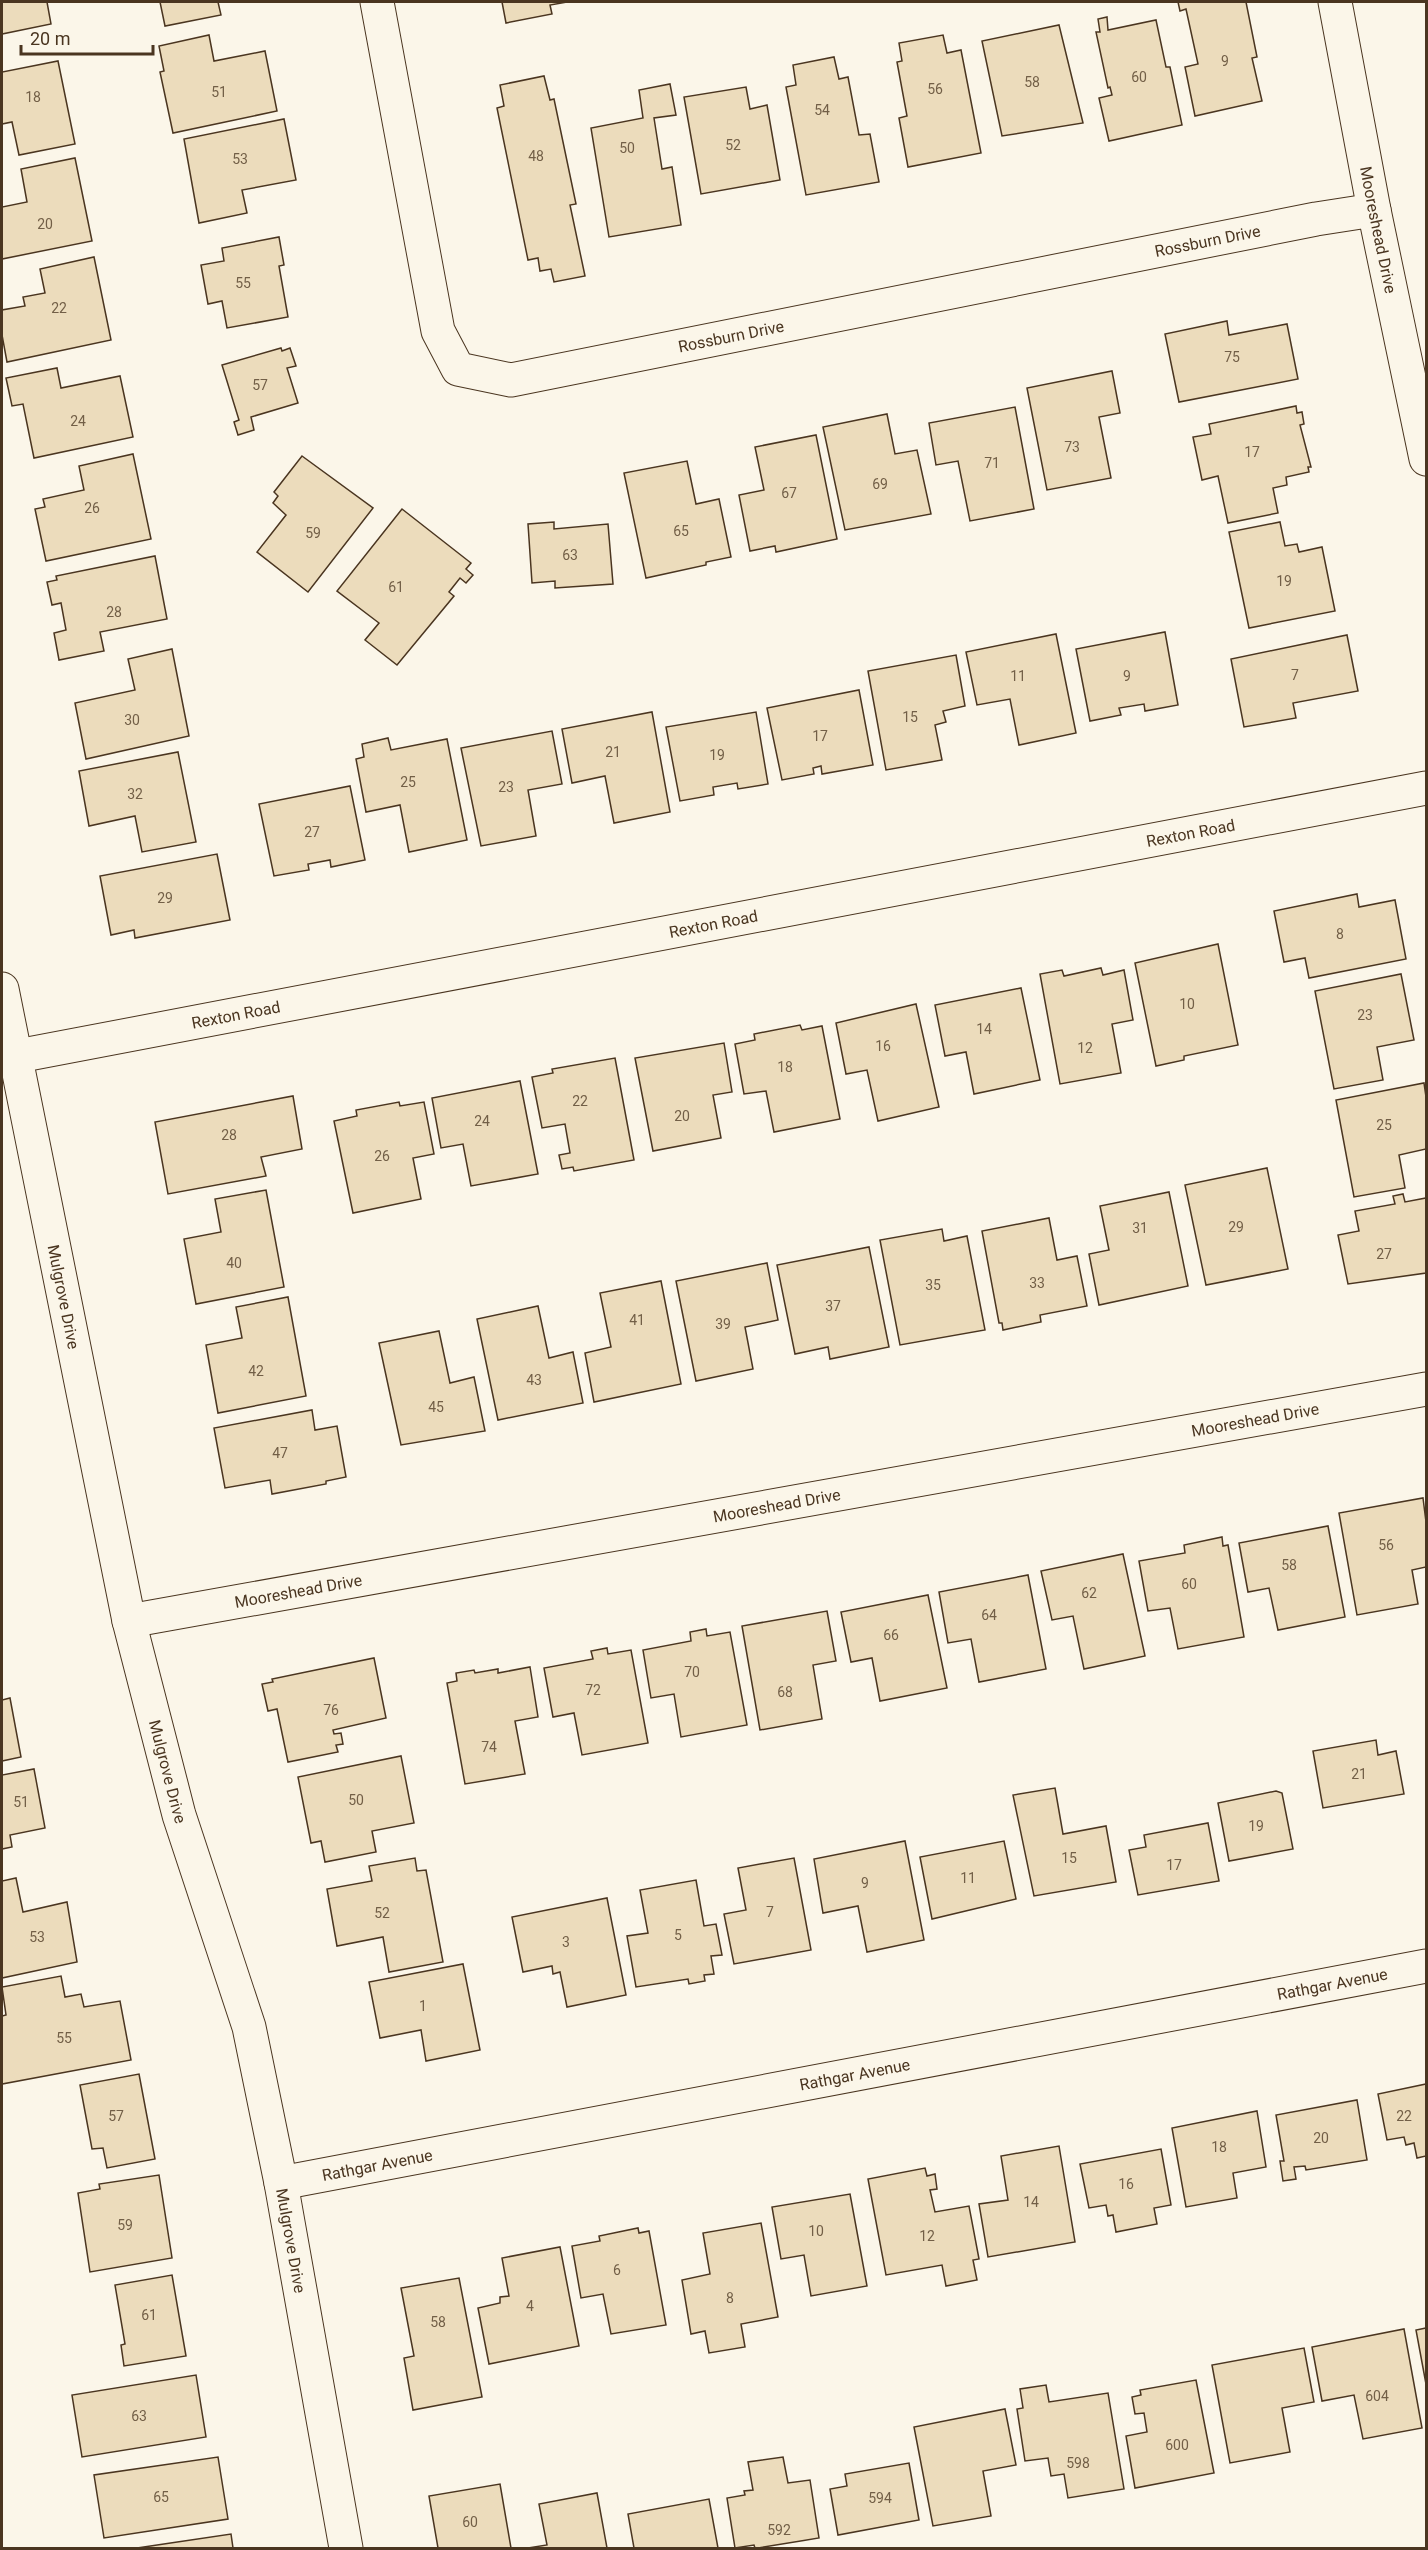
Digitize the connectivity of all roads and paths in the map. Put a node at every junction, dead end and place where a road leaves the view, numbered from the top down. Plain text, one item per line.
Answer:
1 (377, 2) edge
2 (1335, 2) edge
3 (1374, 210) junction
4 (1426, 459) edge
5 (1426, 788) edge
6 (2, 989) edge
7 (9, 1058) edge
8 (1426, 1389) edge
9 (129, 1621) junction
10 (1426, 1966) edge
11 (281, 2183) junction
12 (346, 2548) edge

1 - 3 street, Rossburn Drive
2 - 3 street, Mooreshead Drive
3 - 4 street, Mooreshead Drive
5 - 7 street, Rexton Road
6 - 7 street, Mulgrove Drive
7 - 9 street, Mulgrove Drive
8 - 9 street, Mooreshead Drive
9 - 11 street, Mulgrove Drive
10 - 11 street, Rathgar Avenue
11 - 12 street, Mulgrove Drive

